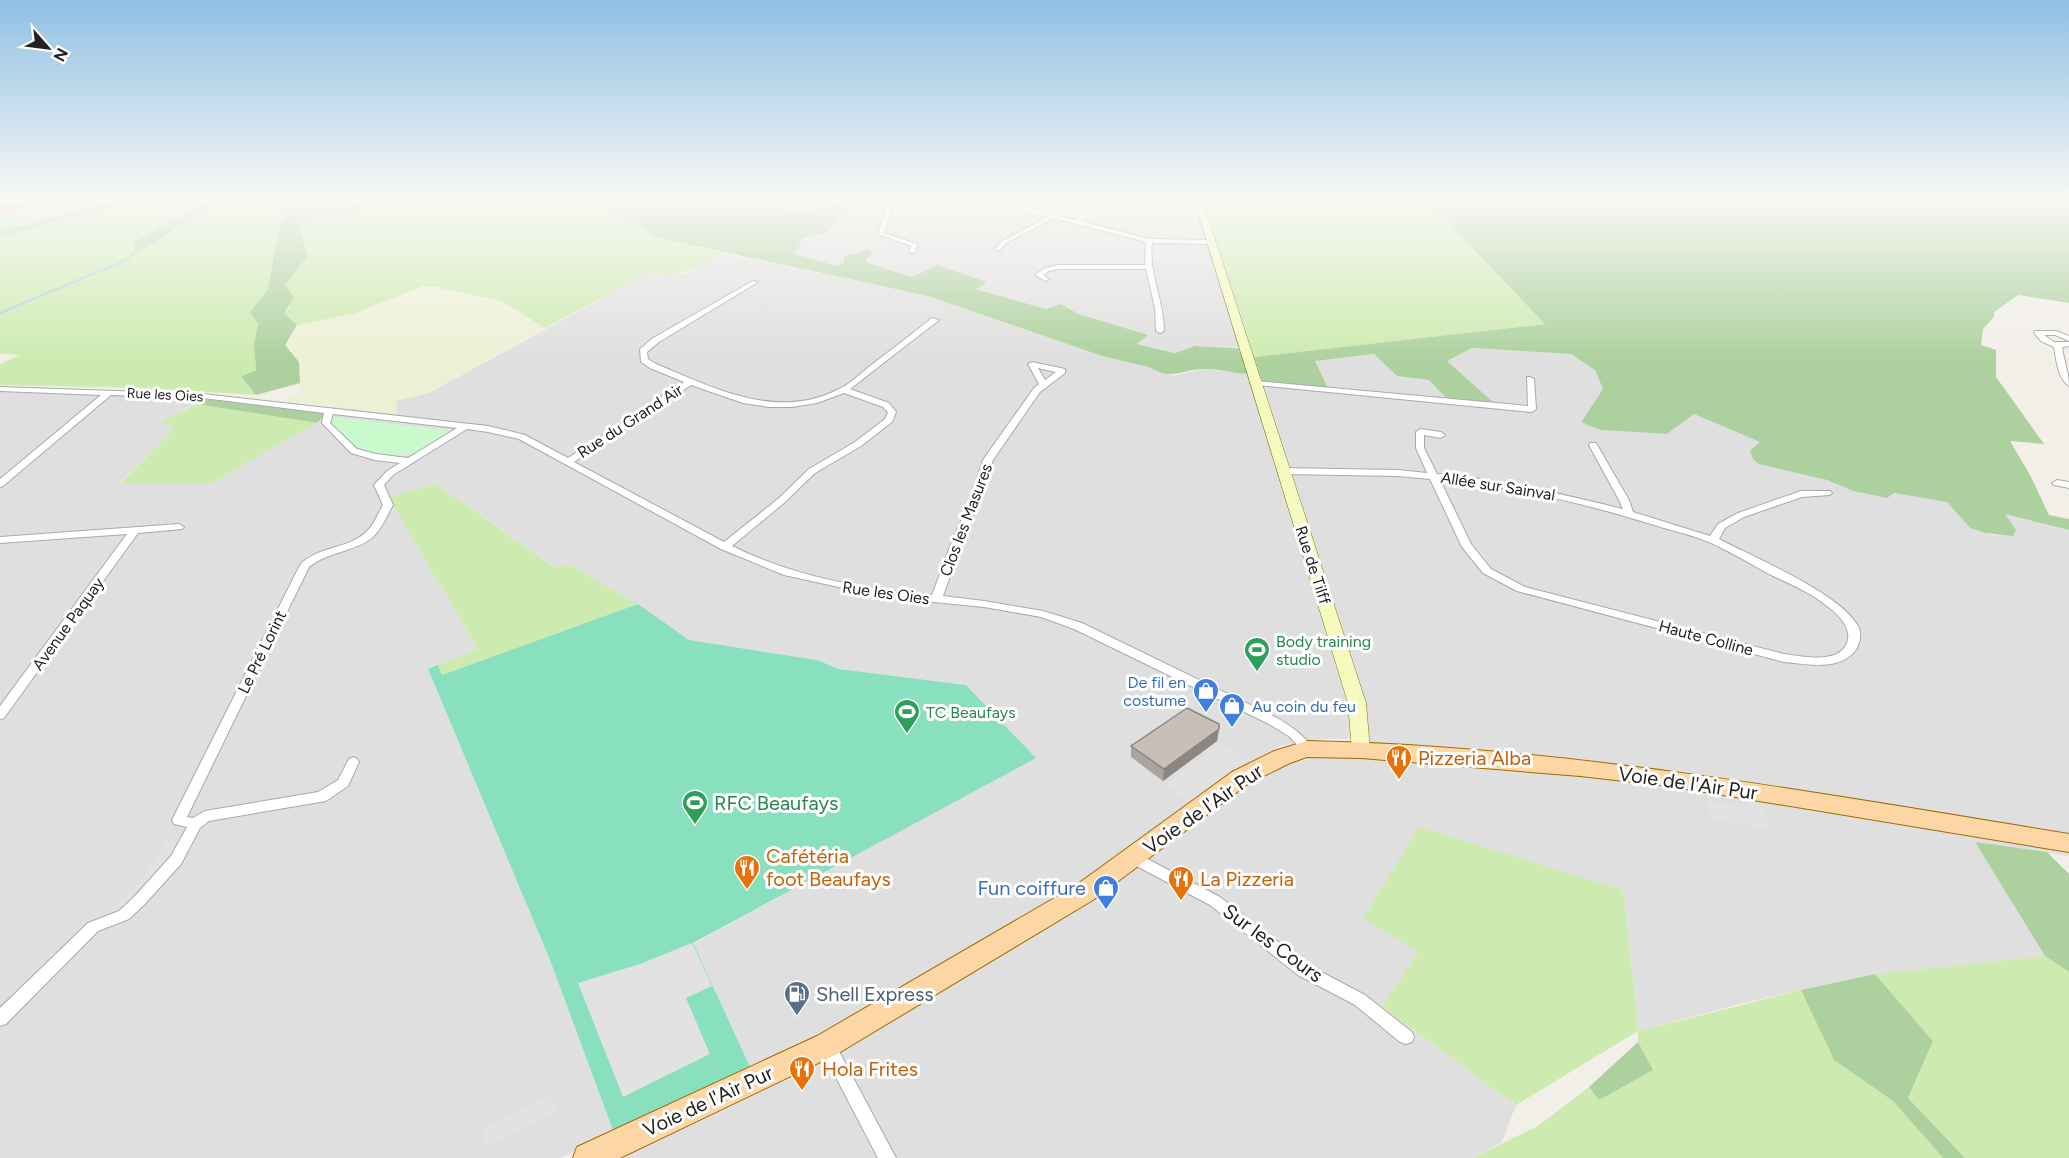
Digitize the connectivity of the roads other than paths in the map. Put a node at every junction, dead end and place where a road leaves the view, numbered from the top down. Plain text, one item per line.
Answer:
1 (1149, 253) edge
2 (1215, 253) edge
3 (1150, 267) junction
4 (1046, 279) dead end
5 (755, 282) dead end
6 (935, 320) dead end
7 (1160, 331) dead end
8 (2069, 339) edge
9 (2069, 345) edge
10 (2058, 346) junction
11 (1253, 377) junction
12 (1530, 379) dead end
13 (691, 381) junction
14 (2069, 384) edge
15 (1044, 385) dead end
16 (0, 389) edge
17 (844, 390) junction
18 (110, 392) junction
19 (329, 411) junction
20 (465, 427) junction
21 (1442, 435) dead end
22 (1593, 445) dead end
23 (409, 460) junction
24 (569, 461) junction
25 (1283, 471) junction
26 (1433, 476) junction
27 (2057, 483) dead end
28 (0, 484) edge
29 (2069, 485) edge
30 (1827, 493) dead end
31 (1629, 514) junction
32 (179, 527) dead end
33 (134, 531) junction
34 (0, 540) edge
35 (1713, 540) junction
36 (725, 547) junction
37 (936, 600) junction
38 (0, 715) edge
39 (1307, 750) junction
40 (1361, 750) junction
41 (353, 762) dead end
42 (195, 824) junction
43 (2069, 843) edge
44 (1134, 858) junction
45 (0, 1019) edge
46 (1406, 1037) dead end
47 (827, 1045) junction
48 (588, 1158) edge
49 (887, 1158) edge

1 - 3 street
2 - 11 main road, Rue de Tilff
3 - 4 street
3 - 7 street
5 - 13 street, Rue du Grand Air
6 - 17 street, Rue du Grand Air
8 - 10 street
9 - 10 street
10 - 14 street
11 - 12 street
11 - 25 main road, Rue de Tilff
13 - 17 street, Rue du Grand Air
13 - 24 street, Rue du Grand Air
15 - 37 street, Clos les Masures
16 - 18 street, Rue les Oies
17 - 36 street
18 - 19 street, Rue les Oies
18 - 28 street
19 - 20 street, Rue les Oies
19 - 23 street
20 - 23 street
20 - 24 street, Rue les Oies
21 - 26 street, Allée sur Sainval
22 - 31 street
23 - 42 street, Le Pré Lorint
24 - 36 street, Rue les Oies
25 - 26 street
25 - 40 main road, Rue de Tilff
26 - 31 street, Allée sur Sainval
26 - 35 street, Haute Colline
27 - 29 street
30 - 35 street
31 - 35 street, Allée sur Sainval
32 - 33 street
33 - 34 street
33 - 38 street, Avenue Paquay
36 - 37 street, Rue les Oies
37 - 39 street, Rue les Oies
39 - 40 main road, Voie de l'Air Pur
39 - 44 main road, Voie de l'Air Pur
40 - 43 main road, Voie de l'Air Pur
41 - 42 street
42 - 45 street
44 - 46 street, Sur les Cours
44 - 47 main road, Voie de l'Air Pur
47 - 48 main road, Voie de l'Air Pur
47 - 49 street

